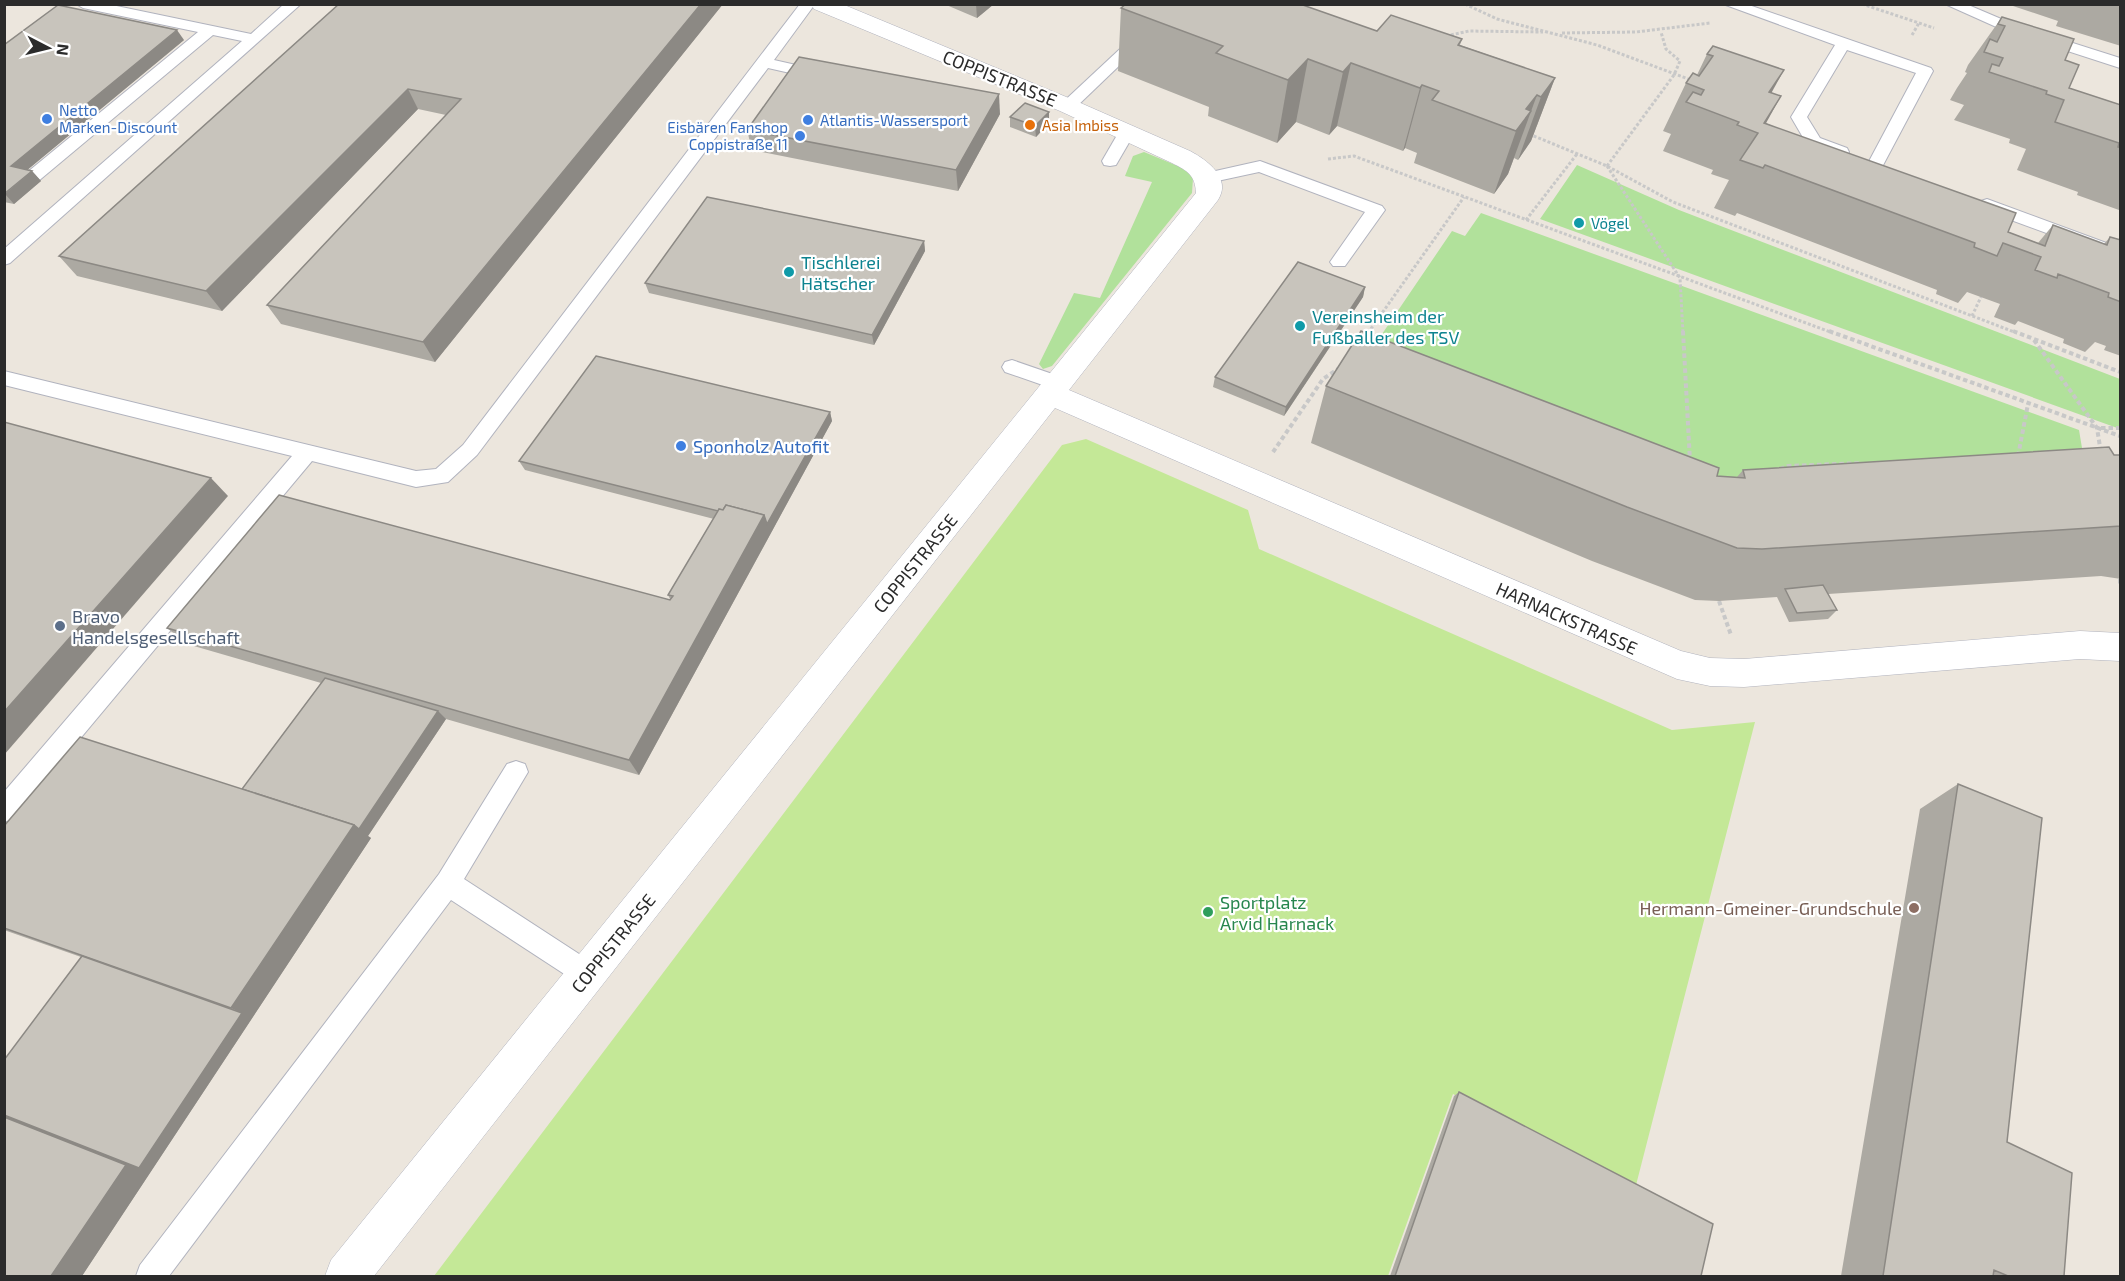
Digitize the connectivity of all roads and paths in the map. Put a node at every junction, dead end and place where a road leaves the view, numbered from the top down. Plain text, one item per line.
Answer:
1 (83, 4) edge
2 (294, 4) edge
3 (808, 4) edge
4 (822, 4) edge
5 (1465, 4) edge
6 (1952, 4) edge
7 (1733, 5) edge
8 (1154, 21) edge
9 (210, 30) junction
10 (1661, 32) junction
11 (1554, 33) junction
12 (1446, 36) edge
13 (254, 39) junction
14 (1843, 44) junction
15 (764, 62) junction
16 (2121, 63) edge
17 (1674, 75) junction
18 (837, 78) edge
19 (1695, 82) edge
20 (1068, 106) junction
21 (1524, 132) edge
22 (1126, 134) junction
23 (1577, 154) junction
24 (1110, 161) dead end
25 (1864, 161) junction
26 (1260, 166) junction
27 (1607, 166) junction
28 (1897, 173) edge
29 (1208, 178) junction
30 (30, 179) edge
31 (1464, 197) junction
32 (1975, 201) edge
33 (1526, 220) junction
34 (2121, 254) edge
35 (4, 259) edge
36 (1339, 262) dead end
37 (1680, 278) junction
38 (1981, 297) edge
39 (1972, 316) junction
40 (2034, 339) junction
41 (1360, 344) edge
42 (1346, 364) edge
43 (1012, 366) dead end
44 (2121, 372) edge
45 (4, 378) edge
46 (1053, 388) junction
47 (2028, 404) junction
48 (2097, 428) junction
49 (2121, 428) edge
50 (2121, 436) edge
51 (307, 453) junction
52 (2007, 456) edge
53 (2018, 456) junction
54 (2102, 460) edge
55 (2028, 461) edge
56 (1869, 462) edge
57 (1690, 467) edge
58 (1778, 470) edge
59 (1253, 481) junction
60 (2120, 579) edge
61 (2121, 585) edge
62 (2121, 647) edge
63 (516, 772) dead end
64 (4, 811) edge
65 (448, 883) junction
66 (587, 974) junction
67 (151, 1276) edge
68 (347, 1276) edge

1 - 9 lane
2 - 13 lane
3 - 15 lane
4 - 20 street, COPPISTRASSE
5 - 11 path
6 - 16 lane
7 - 10 path
7 - 14 lane
8 - 20 lane
9 - 13 lane
9 - 30 lane
10 - 11 path
10 - 17 path
11 - 12 path
11 - 17 path
13 - 35 lane
14 - 25 lane
14 - 25 lane
15 - 18 lane
15 - 51 lane
17 - 19 path
17 - 27 path
20 - 22 street, COPPISTRASSE
21 - 23 path
22 - 24 lane
22 - 29 street, COPPISTRASSE
23 - 27 path
23 - 33 path
25 - 28 lane
26 - 29 lane
26 - 31 path
26 - 36 lane
27 - 37 path
27 - 39 path
29 - 46 street, COPPISTRASSE
31 - 33 path
31 - 41 path
32 - 34 lane
33 - 37 path
37 - 47 path
37 - 57 path
38 - 39 path
39 - 40 path
40 - 44 path
40 - 48 path
42 - 59 path
43 - 46 lane
45 - 51 lane
46 - 59 street, HARNACKSTRASSE
46 - 66 street, COPPISTRASSE
47 - 48 path
47 - 53 path
48 - 49 path
48 - 50 path
48 - 54 path
51 - 64 lane
52 - 53 path
53 - 55 path
56 - 58 path
59 - 62 street, HARNACKSTRASSE
60 - 61 path
63 - 65 lane
65 - 66 lane
65 - 67 lane
66 - 68 street, COPPISTRASSE

